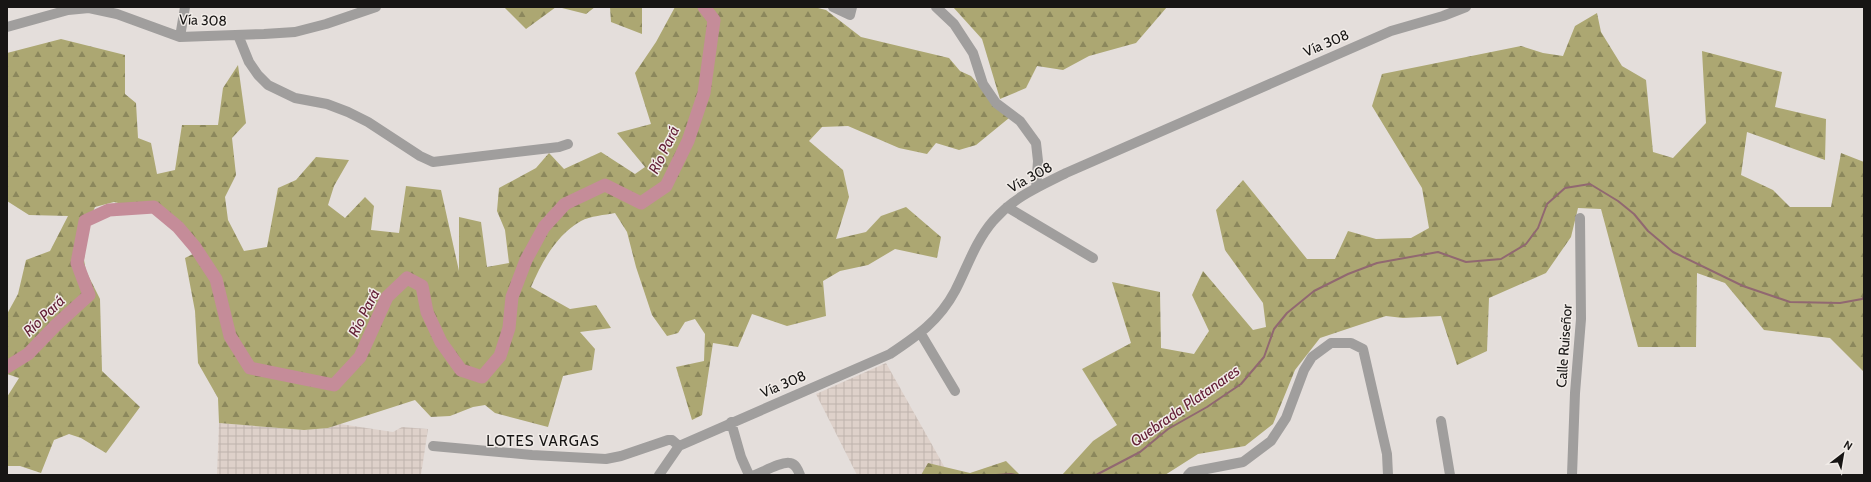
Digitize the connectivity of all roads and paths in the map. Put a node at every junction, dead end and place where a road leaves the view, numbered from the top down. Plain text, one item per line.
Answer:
1 (185, 7) edge
2 (376, 7) edge
3 (833, 7) edge
4 (852, 7) edge
5 (936, 7) edge
6 (1466, 7) edge
7 (7, 27) edge
8 (238, 35) junction
9 (180, 36) junction
10 (568, 144) dead end
11 (1036, 188) junction
12 (1007, 207) junction
13 (1580, 218) dead end
14 (1093, 258) dead end
15 (921, 334) junction
16 (955, 391) dead end
17 (1440, 421) dead end
18 (731, 422) junction
19 (433, 446) dead end
20 (679, 446) junction
21 (659, 475) edge
22 (749, 475) edge
23 (755, 475) edge
24 (800, 475) edge
25 (1188, 475) edge
26 (1388, 475) edge
27 (1450, 475) edge
28 (1572, 475) edge

1 - 9 street
2 - 8 street, Vía 308
3 - 4 street
5 - 11 street
6 - 11 street, Vía 308
7 - 9 street, Vía 308
8 - 9 street, Vía 308
8 - 10 street
11 - 12 street, Vía 308
12 - 14 street
12 - 15 street, Vía 308
13 - 28 street, Calle Ruiseñor
15 - 16 street
15 - 18 street, Vía 308
17 - 27 street
18 - 20 street, Vía 308
18 - 22 street
19 - 20 street
20 - 21 street
23 - 24 street
25 - 26 street

